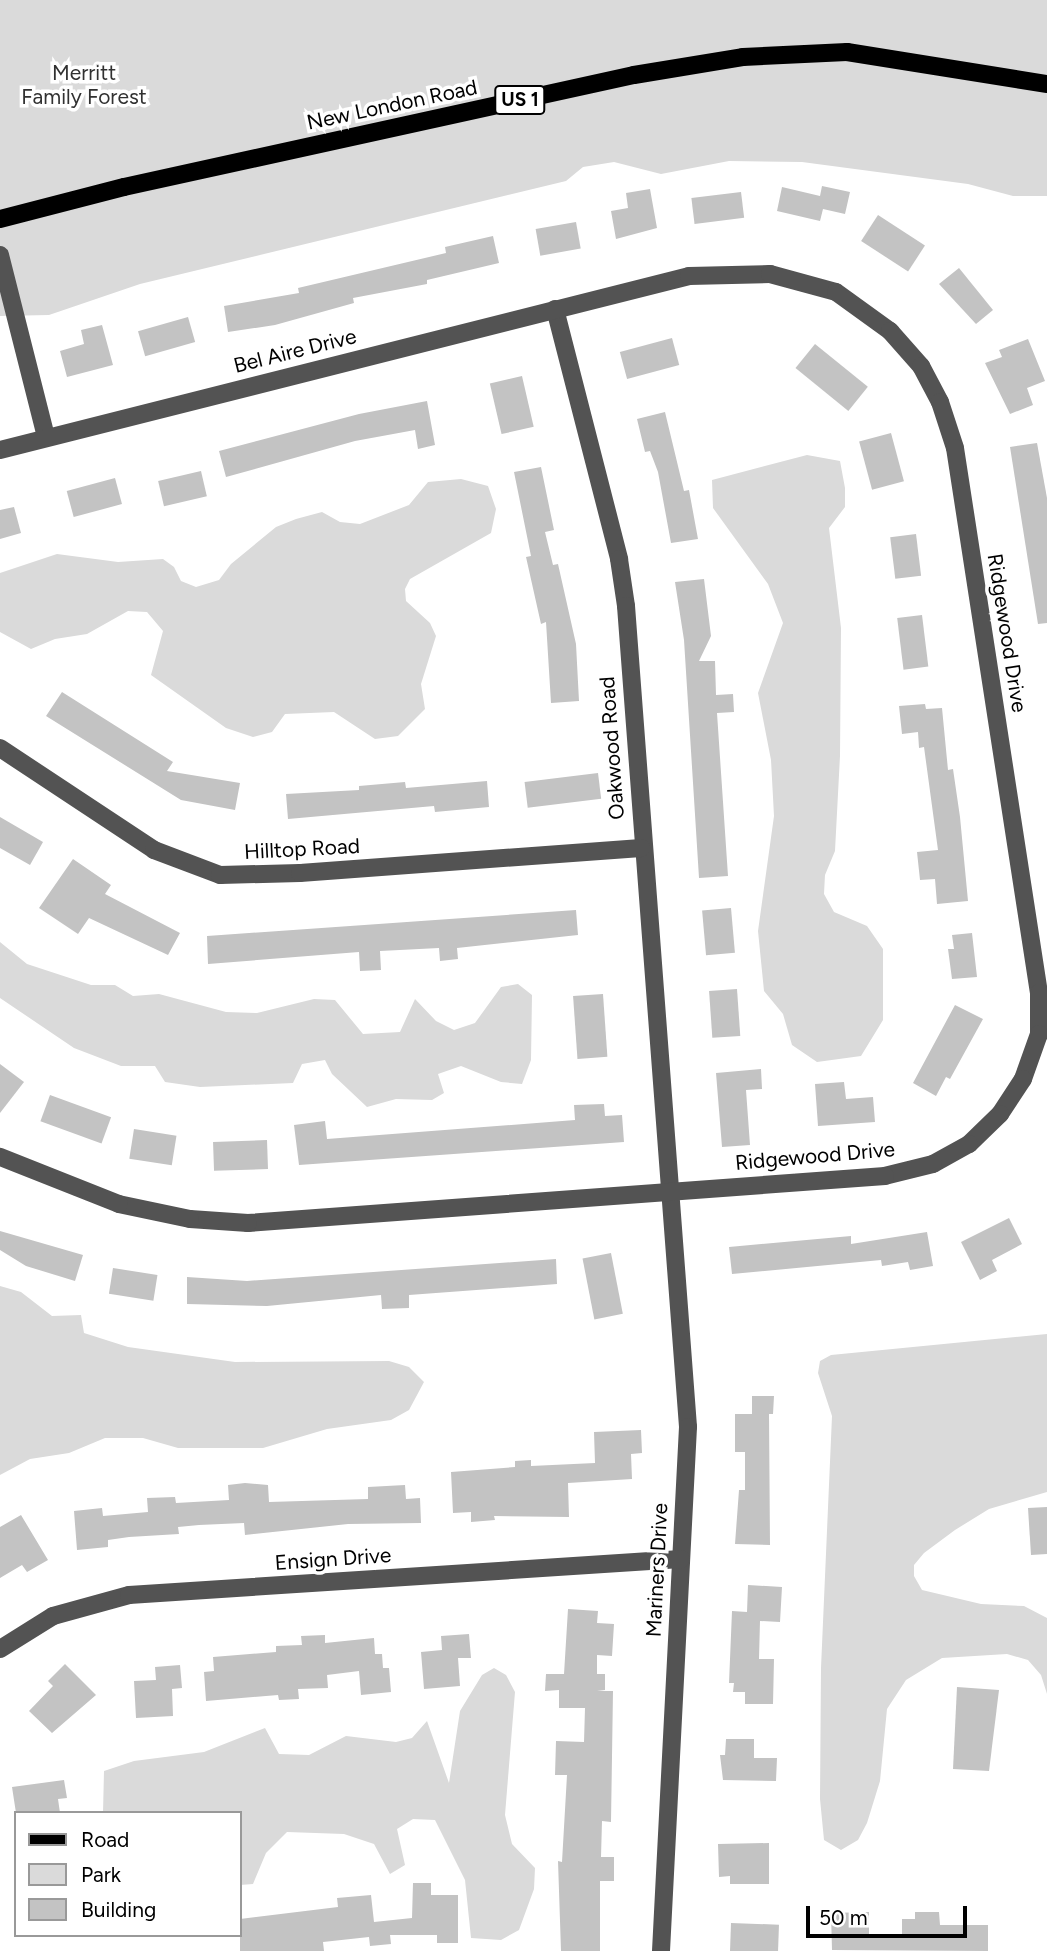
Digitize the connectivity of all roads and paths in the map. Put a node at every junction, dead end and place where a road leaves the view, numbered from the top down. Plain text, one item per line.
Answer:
1 (1047, 84) edge
2 (0, 219) edge
3 (0, 255) edge
4 (555, 309) junction
5 (46, 437) junction
6 (0, 450) edge
7 (0, 748) edge
8 (641, 848) junction
9 (0, 1157) edge
10 (668, 1191) junction
11 (681, 1559) junction
12 (0, 1649) edge
13 (661, 1951) edge

1 - 2 main road, New London Road / US 1
3 - 5 street
4 - 5 street, Bel Aire Drive
4 - 8 street, Oakwood Road
4 - 10 street, Ridgewood Drive
5 - 6 street, Bel Aire Drive
7 - 8 street, Hilltop Road
8 - 10 street, Oakwood Road
9 - 10 street, Ridgewood Drive
10 - 11 street, Mariners Drive
11 - 12 street, Ensign Drive
11 - 13 street, Mariners Drive

